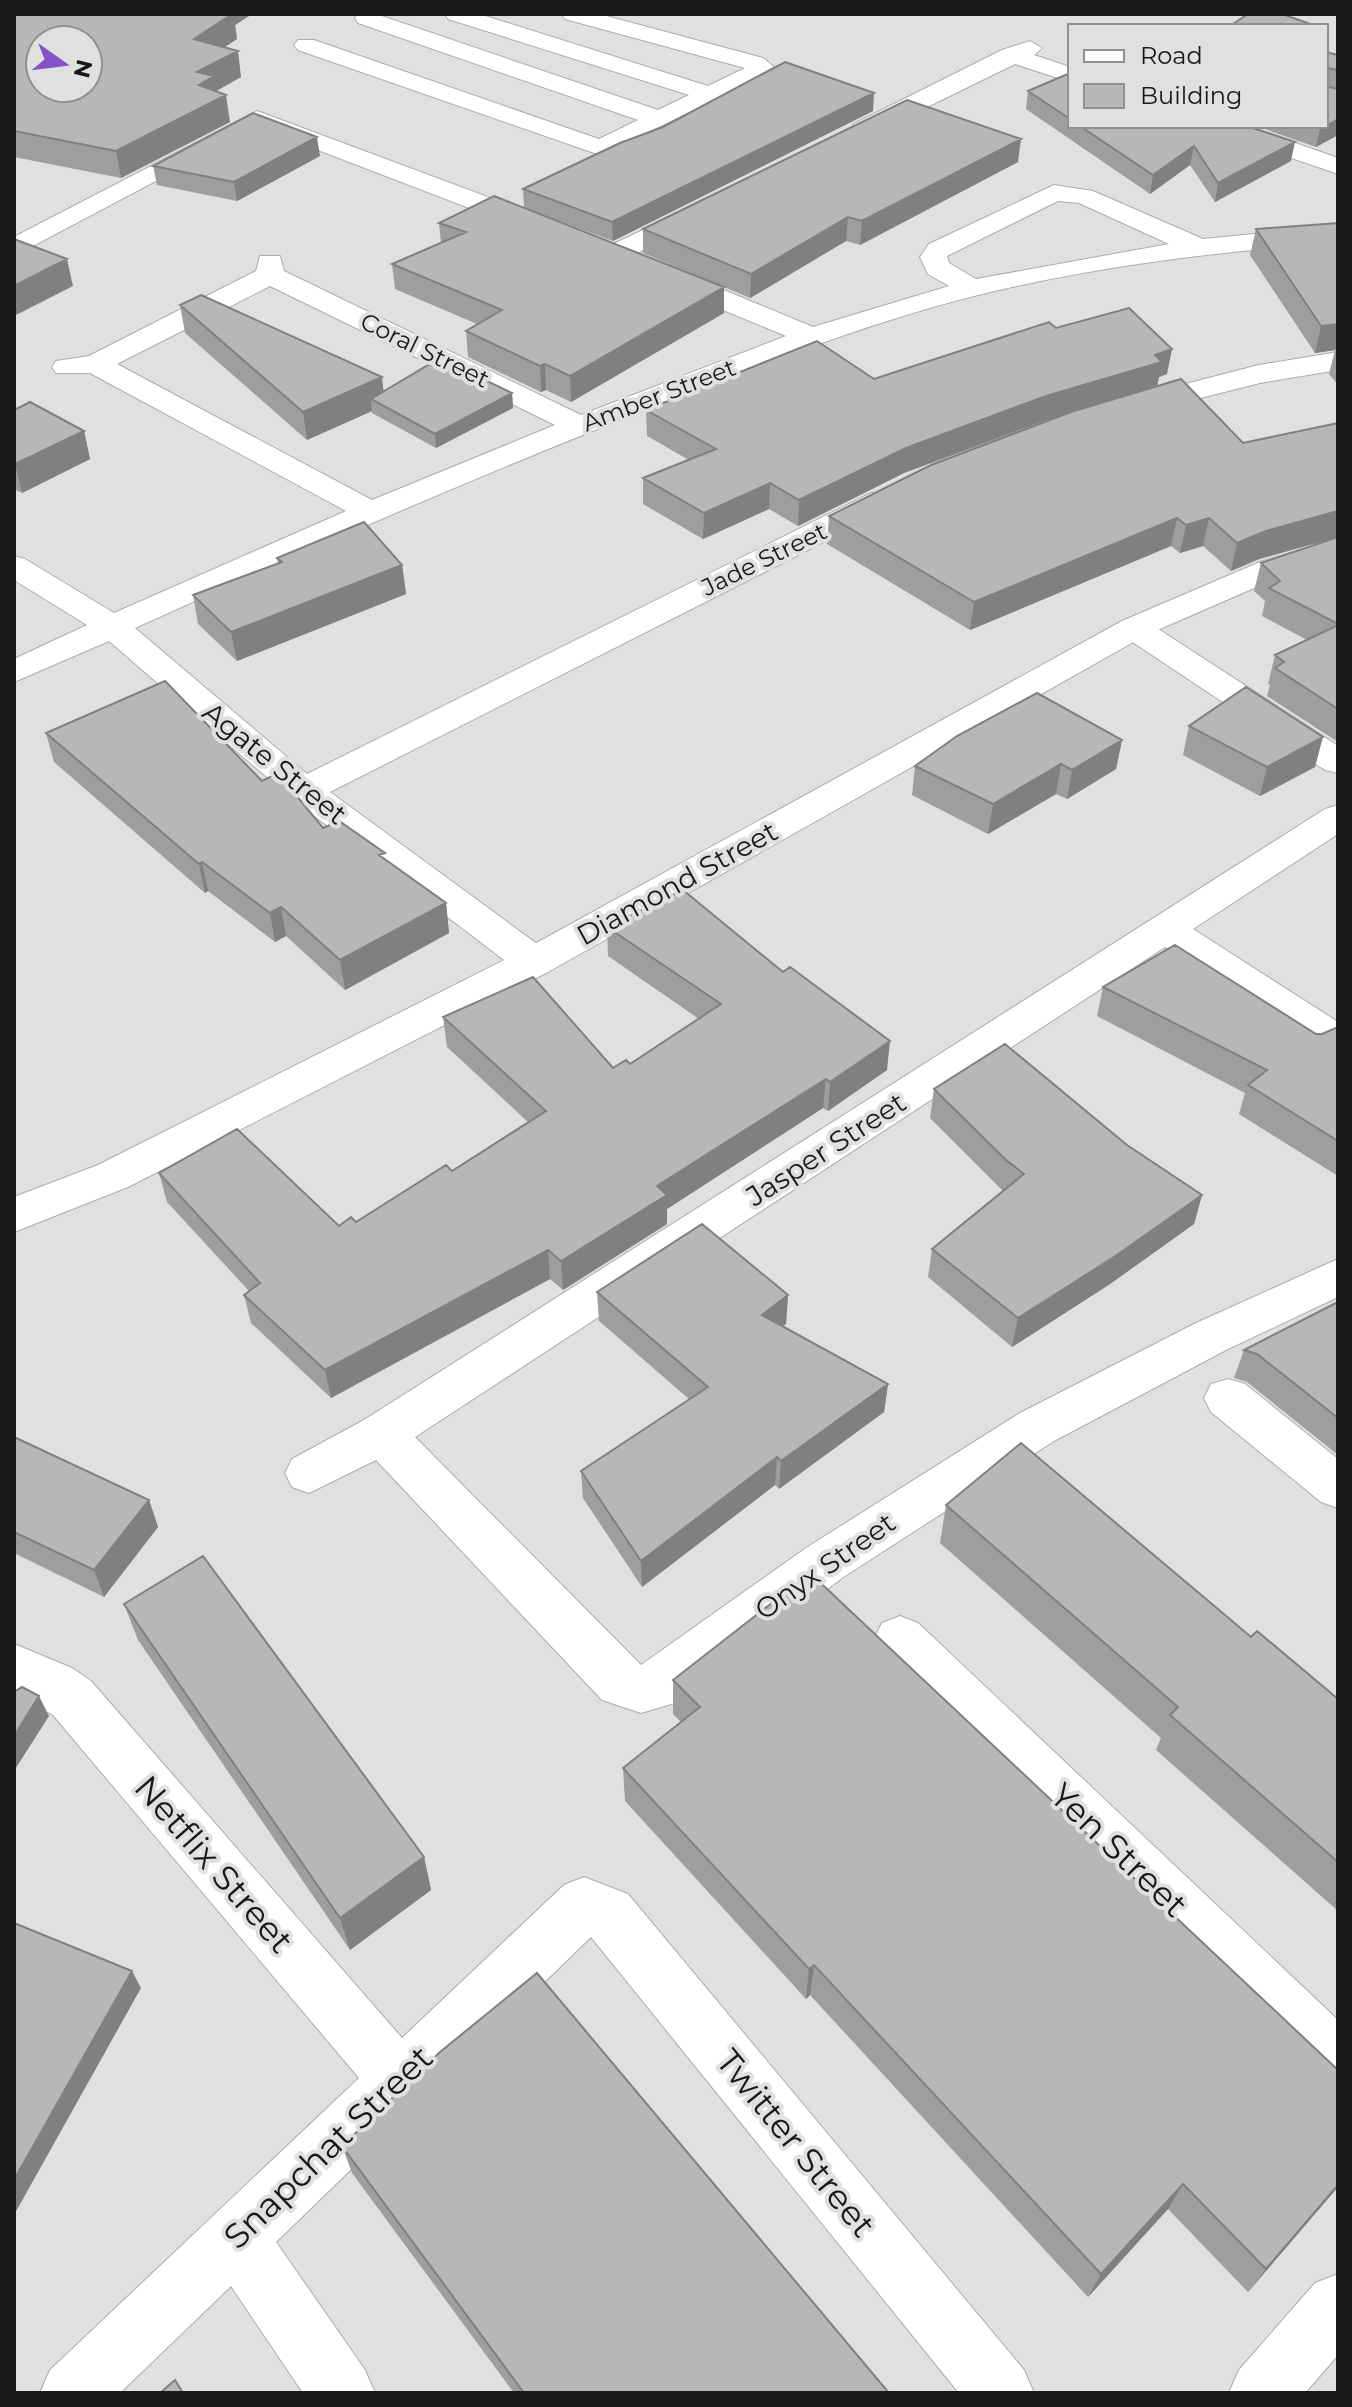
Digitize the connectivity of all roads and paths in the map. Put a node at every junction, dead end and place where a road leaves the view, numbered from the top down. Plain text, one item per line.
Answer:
1 (456, 14) edge
2 (573, 14) edge
3 (370, 16) edge
4 (1068, 74) edge
5 (709, 94) junction
6 (659, 119) junction
7 (1229, 128) edge
8 (841, 140) edge
9 (1338, 166) edge
10 (713, 204) edge
11 (1338, 234) edge
12 (1196, 246) junction
13 (14, 248) edge
14 (614, 254) junction
15 (972, 288) junction
16 (810, 336) junction
17 (1338, 361) edge
18 (1100, 416) edge
19 (579, 425) junction
20 (903, 490) edge
21 (372, 512) junction
22 (1338, 549) edge
23 (14, 566) edge
24 (112, 626) junction
25 (1134, 628) junction
26 (14, 672) edge
27 (1338, 762) edge
28 (304, 790) junction
29 (1338, 817) edge
30 (1167, 930) junction
31 (534, 962) junction
32 (1338, 1042) edge
33 (14, 1215) edge
34 (1338, 1277) edge
35 (1228, 1398) dead end
36 (381, 1434) junction
37 (309, 1473) dead end
38 (1338, 1487) edge
39 (900, 1639) dead end
40 (14, 1668) edge
41 (584, 1905) joint
42 (1338, 2061) edge
43 (399, 2079) junction
44 (234, 2236) junction
45 (1338, 2306) edge
46 (1266, 2388) edge
47 (73, 2393) edge
48 (342, 2393) edge
49 (1001, 2393) edge

1 - 5 street
2 - 5 street
3 - 6 street
3 - 6 street
4 - 8 street
5 - 6 street
7 - 9 street
10 - 14 street
11 - 12 street, Amber Street
12 - 15 street, Amber Street
12 - 15 street
13 - 14 street
14 - 16 street
15 - 16 street, Amber Street
16 - 19 street, Amber Street
17 - 18 street
19 - 21 street, Amber Street
19 - 21 street, Coral Street
20 - 28 street, Jade Street
21 - 24 street, Amber Street
22 - 25 street, Diamond Street
23 - 24 street, Agate Street
24 - 26 street, Amber Street
24 - 28 street, Agate Street
25 - 27 street
25 - 31 street, Diamond Street
28 - 31 street, Agate Street
29 - 30 street, Jasper Street
30 - 32 street
30 - 36 street, Jasper Street
31 - 33 street, Diamond Street
34 - 36 street, Onyx Street
35 - 38 street
36 - 37 street, Jasper Street
39 - 42 street, Yen Street
40 - 43 street, Netflix Street
41 - 43 street, Snapchat Street
41 - 49 street, Twitter Street
43 - 44 street, Snapchat Street
44 - 47 street, Snapchat Street
44 - 48 street
45 - 46 street

